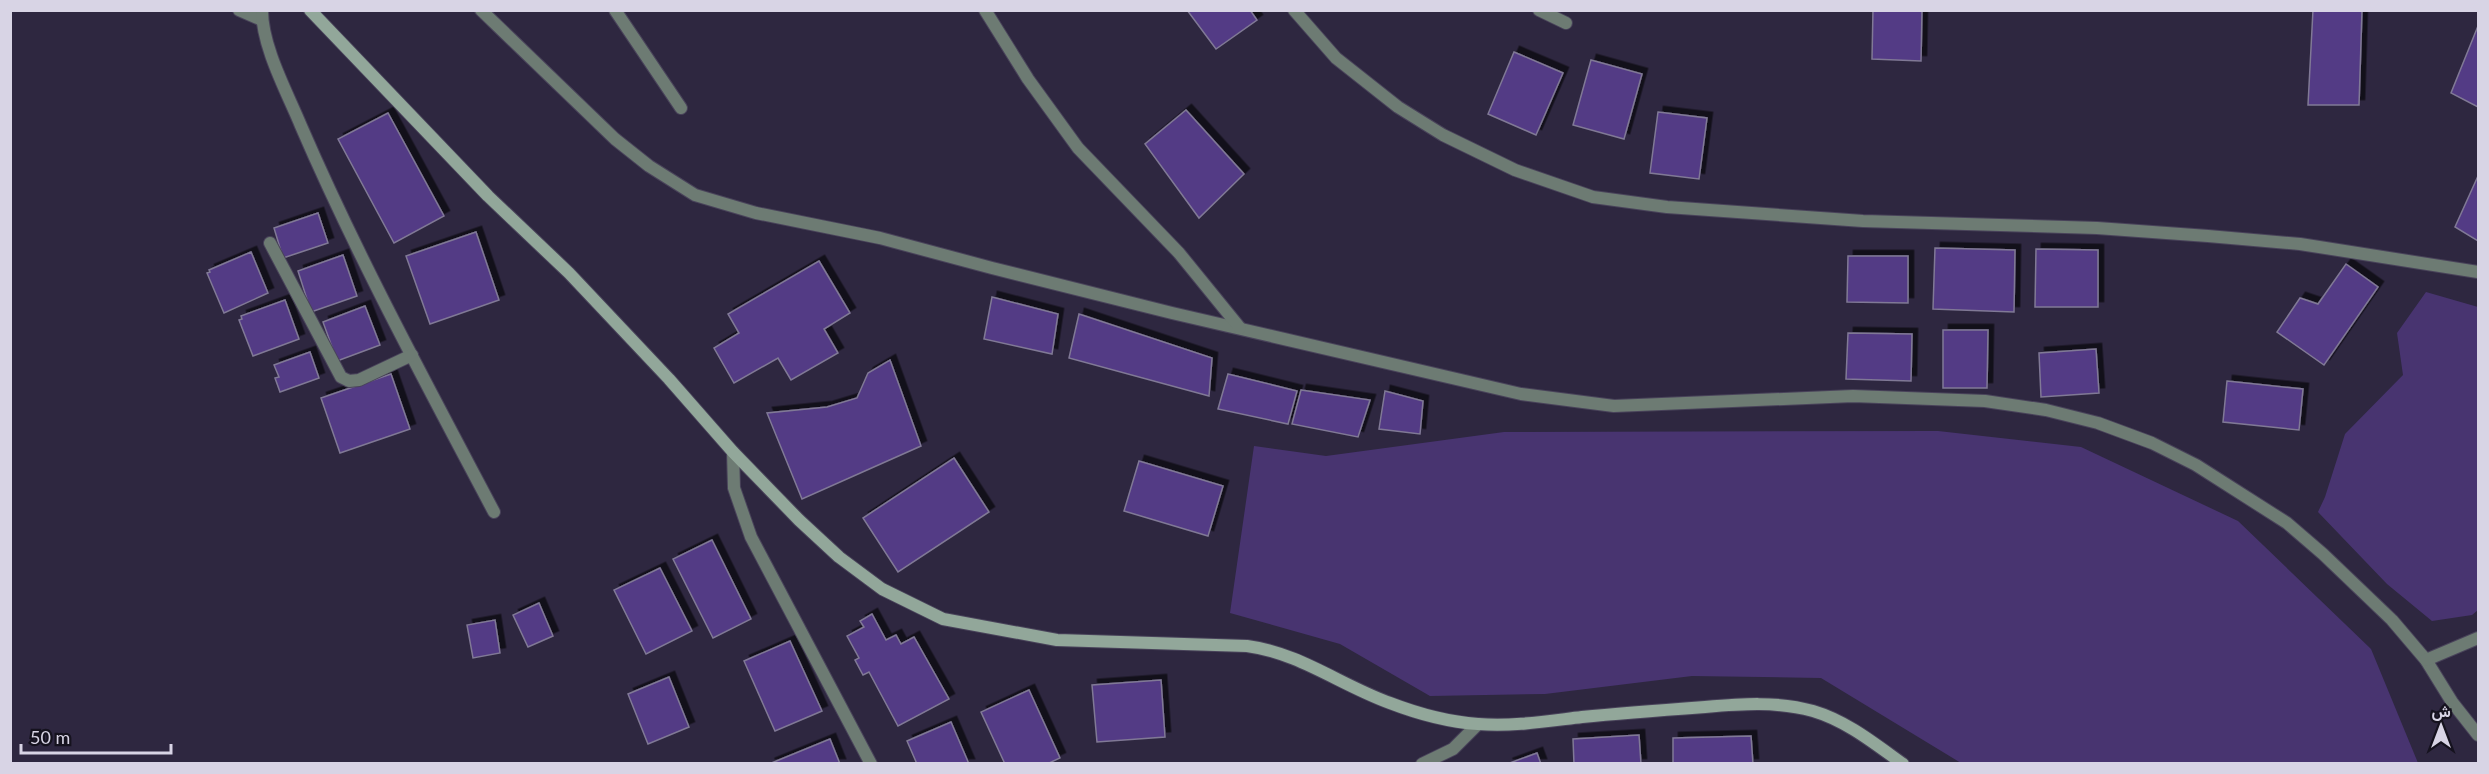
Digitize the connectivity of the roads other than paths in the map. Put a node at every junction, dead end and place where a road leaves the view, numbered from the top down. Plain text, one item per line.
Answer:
1 (238, 10) edge
2 (310, 10) edge
3 (481, 10) edge
4 (615, 10) edge
5 (985, 10) edge
6 (1294, 10) edge
7 (1539, 10) edge
8 (262, 15) edge
9 (1566, 23) dead end
10 (681, 108) dead end
11 (270, 243) dead end
12 (2478, 272) edge
13 (1240, 328) junction
14 (412, 355) junction
15 (733, 452) junction
16 (494, 512) dead end
17 (2478, 638) edge
18 (2426, 660) junction
19 (1478, 724) junction
20 (2478, 735) edge
21 (871, 764) edge
22 (1422, 764) edge
23 (1903, 764) edge

1 - 8 street
2 - 15 street
3 - 13 street
4 - 10 street
5 - 13 street
6 - 12 street
7 - 9 street
8 - 14 street
11 - 14 street
13 - 18 street
14 - 16 street
15 - 19 street
15 - 21 street
17 - 18 street
18 - 20 street
19 - 22 street
19 - 23 street

